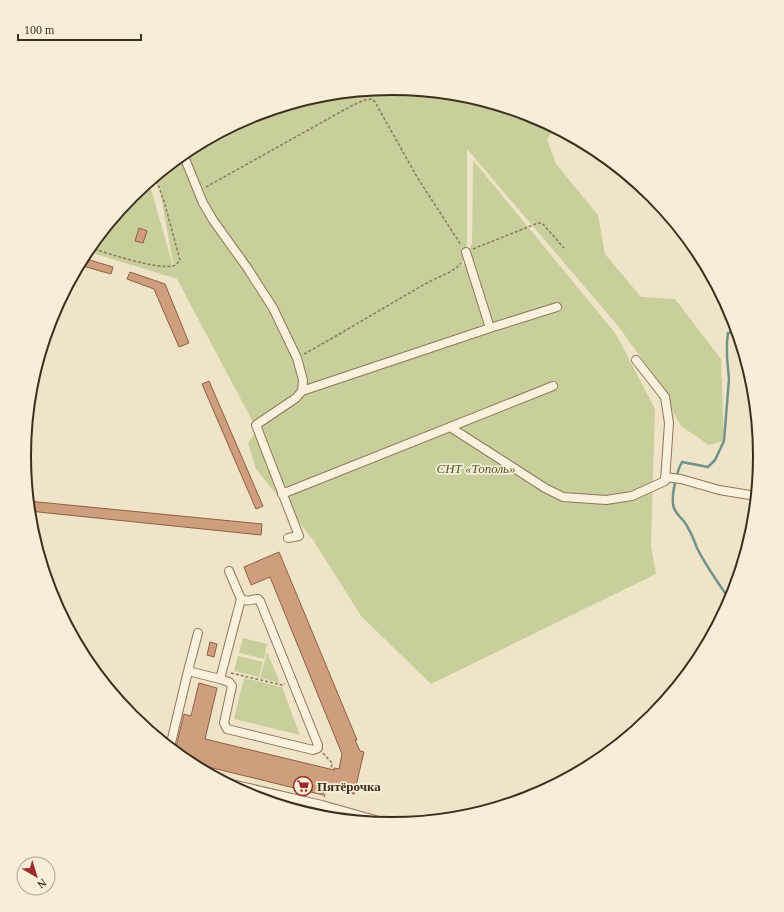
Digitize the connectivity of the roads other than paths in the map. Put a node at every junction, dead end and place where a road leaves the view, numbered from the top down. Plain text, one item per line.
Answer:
1 (186, 160) edge
2 (466, 252) road end
3 (557, 307) dead end
4 (490, 328) junction
5 (636, 360) dead end
6 (553, 386) dead end
7 (302, 391) junction
8 (450, 427) junction
9 (668, 477) junction
10 (282, 494) junction
11 (751, 495) edge
12 (288, 538) dead end
13 (229, 571) dead end
14 (241, 599) junction
15 (198, 633) dead end
16 (188, 671) junction
17 (220, 679) junction
18 (171, 741) edge
19 (251, 788) edge
20 (358, 815) edge

1 - 7 street
2 - 4 street
3 - 4 street
4 - 7 street
5 - 9 street
6 - 8 street
7 - 10 street
8 - 9 street
8 - 10 street
9 - 11 street
10 - 12 street
13 - 14 street
14 - 17 street
14 - 17 street
15 - 16 street
16 - 17 street
16 - 18 street
19 - 20 street

